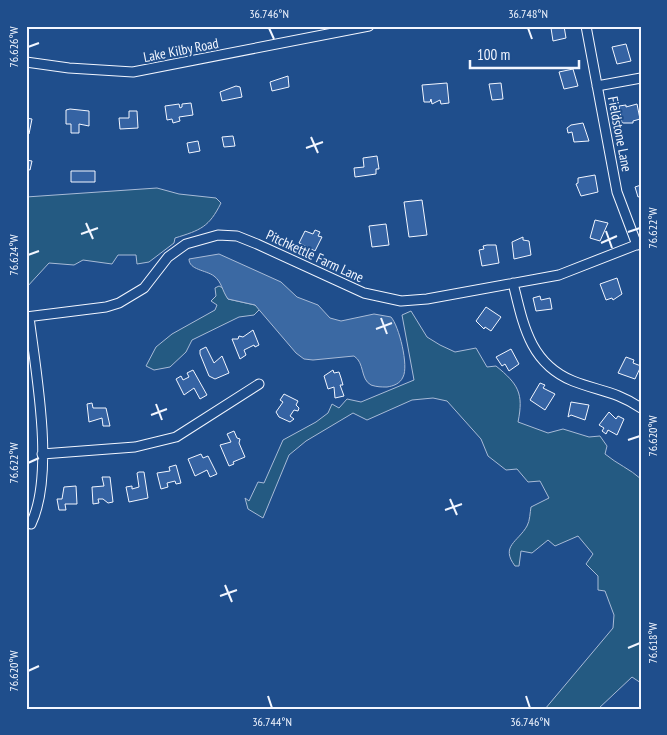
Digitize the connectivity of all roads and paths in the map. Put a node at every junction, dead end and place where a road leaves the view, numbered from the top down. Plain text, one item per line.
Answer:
1 (369, 26) edge
2 (586, 26) edge
3 (26, 62) edge
4 (641, 78) edge
5 (597, 86) junction
6 (639, 244) edge
7 (513, 283) junction
8 (28, 317) edge
9 (259, 384) dead end
10 (641, 408) edge
11 (42, 454) junction
12 (31, 524) dead end

1 - 3 street, Lake Kilby Road
2 - 5 street, Fieldstone Lane
4 - 5 street
5 - 6 street, Fieldstone Lane
6 - 7 street, Pitchkettle Farm Lane
7 - 8 street, Pitchkettle Farm Lane
7 - 10 street
8 - 11 street
9 - 11 street
11 - 12 street

